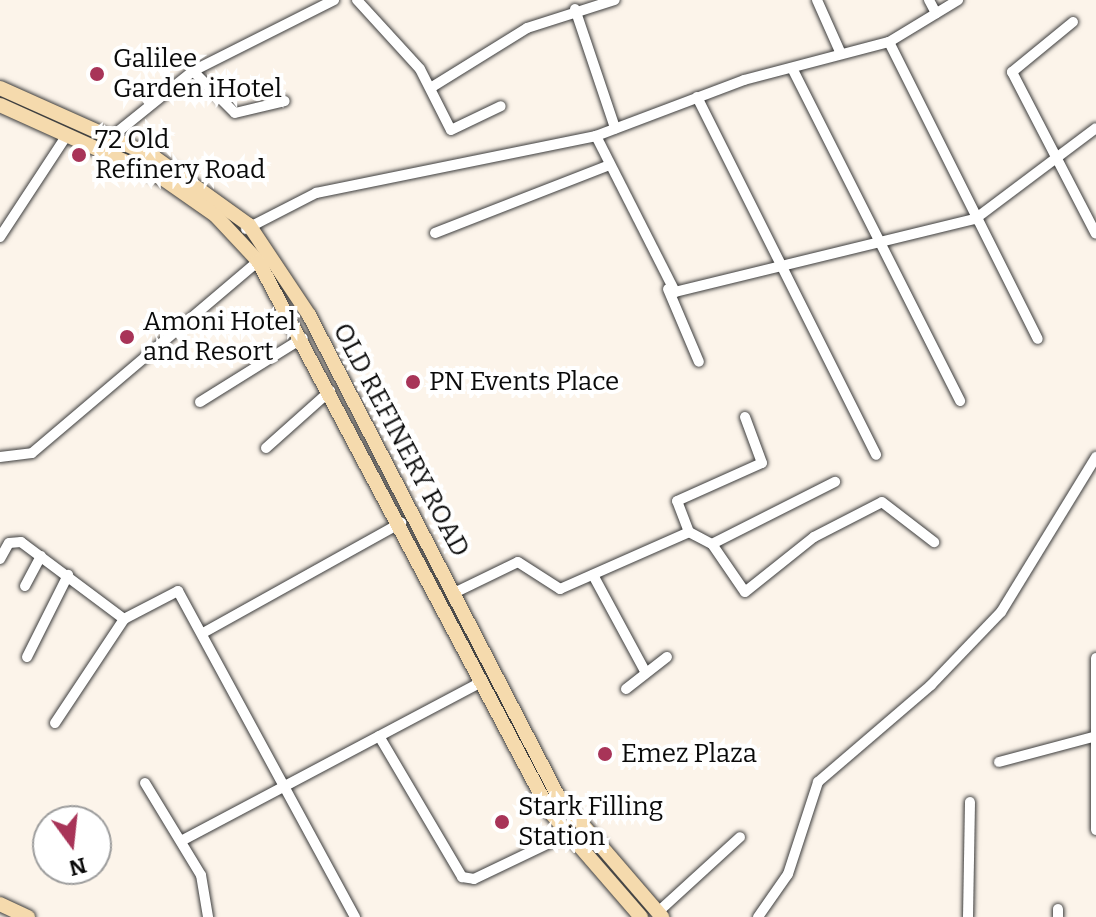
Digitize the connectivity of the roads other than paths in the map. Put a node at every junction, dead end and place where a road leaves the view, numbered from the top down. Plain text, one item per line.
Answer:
1 (334, 0) edge
2 (615, 0) edge
3 (817, 0) edge
4 (929, 0) edge
5 (958, 0) edge
6 (366, 2) edge
7 (575, 9) junction
8 (936, 13) junction
9 (1073, 22) dead end
10 (889, 42) junction
11 (841, 54) junction
12 (792, 68) junction
13 (193, 71) junction
14 (432, 87) junction
15 (0, 88) edge
16 (697, 97) junction
17 (285, 101) dead end
18 (0, 105) edge
19 (501, 106) dead end
20 (615, 128) junction
21 (1096, 128) edge
22 (67, 135) junction
23 (596, 136) junction
24 (110, 138) junction
25 (1057, 155) junction
26 (609, 165) junction
27 (975, 219) junction
28 (244, 231) junction
29 (435, 233) dead end
30 (1096, 234) edge
31 (0, 237) edge
32 (880, 237) junction
33 (258, 261) junction
34 (782, 261) junction
35 (668, 289) junction
36 (303, 338) junction
37 (1038, 339) dead end
38 (699, 362) dead end
39 (330, 391) junction
40 (960, 401) dead end
41 (200, 402) dead end
42 (745, 417) dead end
43 (266, 448) dead end
44 (876, 455) dead end
45 (0, 457) edge
46 (1096, 457) edge
47 (835, 482) dead end
48 (401, 523) junction
49 (689, 532) junction
50 (934, 542) dead end
51 (712, 544) junction
52 (41, 556) junction
53 (0, 559) edge
54 (68, 575) junction
55 (593, 575) junction
56 (25, 586) dead end
57 (454, 593) junction
58 (124, 619) junction
59 (203, 633) junction
60 (27, 657) dead end
61 (667, 657) dead end
62 (1096, 658) edge
63 (646, 673) junction
64 (480, 683) junction
65 (626, 689) dead end
66 (55, 723) dead end
67 (379, 736) junction
68 (1093, 737) junction
69 (999, 762) dead end
70 (145, 783) dead end
71 (285, 787) junction
72 (970, 802) dead end
73 (1096, 830) edge
74 (566, 835) junction
75 (740, 837) dead end
76 (183, 840) junction
77 (0, 904) edge
78 (660, 915) edge
79 (28, 917) edge
80 (208, 917) edge
81 (355, 917) edge
82 (641, 917) edge
83 (758, 917) edge
84 (968, 917) edge

1 - 13 street
2 - 7 street
3 - 11 street
4 - 8 street
5 - 8 street
6 - 14 street
7 - 14 street
7 - 20 street
8 - 10 street
9 - 25 street
10 - 11 street
10 - 27 street
11 - 12 street
12 - 16 street
12 - 32 street
13 - 17 street
13 - 24 street
14 - 19 street
15 - 24 main road, OLD REFINERY ROAD
16 - 20 street
16 - 34 street
18 - 22 main road, OLD REFINERY ROAD
20 - 23 street
21 - 25 street
22 - 28 main road, OLD REFINERY ROAD
22 - 31 street
23 - 26 street
23 - 28 street
24 - 28 main road, OLD REFINERY ROAD
25 - 27 street
25 - 30 street
26 - 29 street
26 - 35 street
27 - 32 street
27 - 37 street
28 - 33 main road, OLD REFINERY ROAD
28 - 57 main road, OLD REFINERY ROAD
32 - 34 street
32 - 40 street
33 - 36 main road, OLD REFINERY ROAD
33 - 45 street
34 - 35 street
34 - 44 street
35 - 38 street
36 - 39 main road, OLD REFINERY ROAD
36 - 41 street
39 - 43 street
39 - 48 main road, OLD REFINERY ROAD
42 - 49 street
46 - 83 street
47 - 51 street
48 - 59 street
48 - 64 main road, OLD REFINERY ROAD
49 - 51 street
49 - 55 street
50 - 51 street
52 - 53 street
52 - 54 street
52 - 56 street
54 - 58 street
54 - 60 street
55 - 57 street
55 - 63 street
57 - 78 main road, OLD REFINERY ROAD
58 - 59 street
58 - 66 street
59 - 71 street
61 - 63 street
62 - 68 street
63 - 65 street
64 - 67 street
64 - 74 main road, OLD REFINERY ROAD
67 - 71 street
67 - 74 street
68 - 69 street
68 - 73 street
70 - 76 street
71 - 76 street
71 - 81 street
72 - 84 street
74 - 82 main road, OLD REFINERY ROAD
75 - 78 street
76 - 80 street
77 - 79 main road

